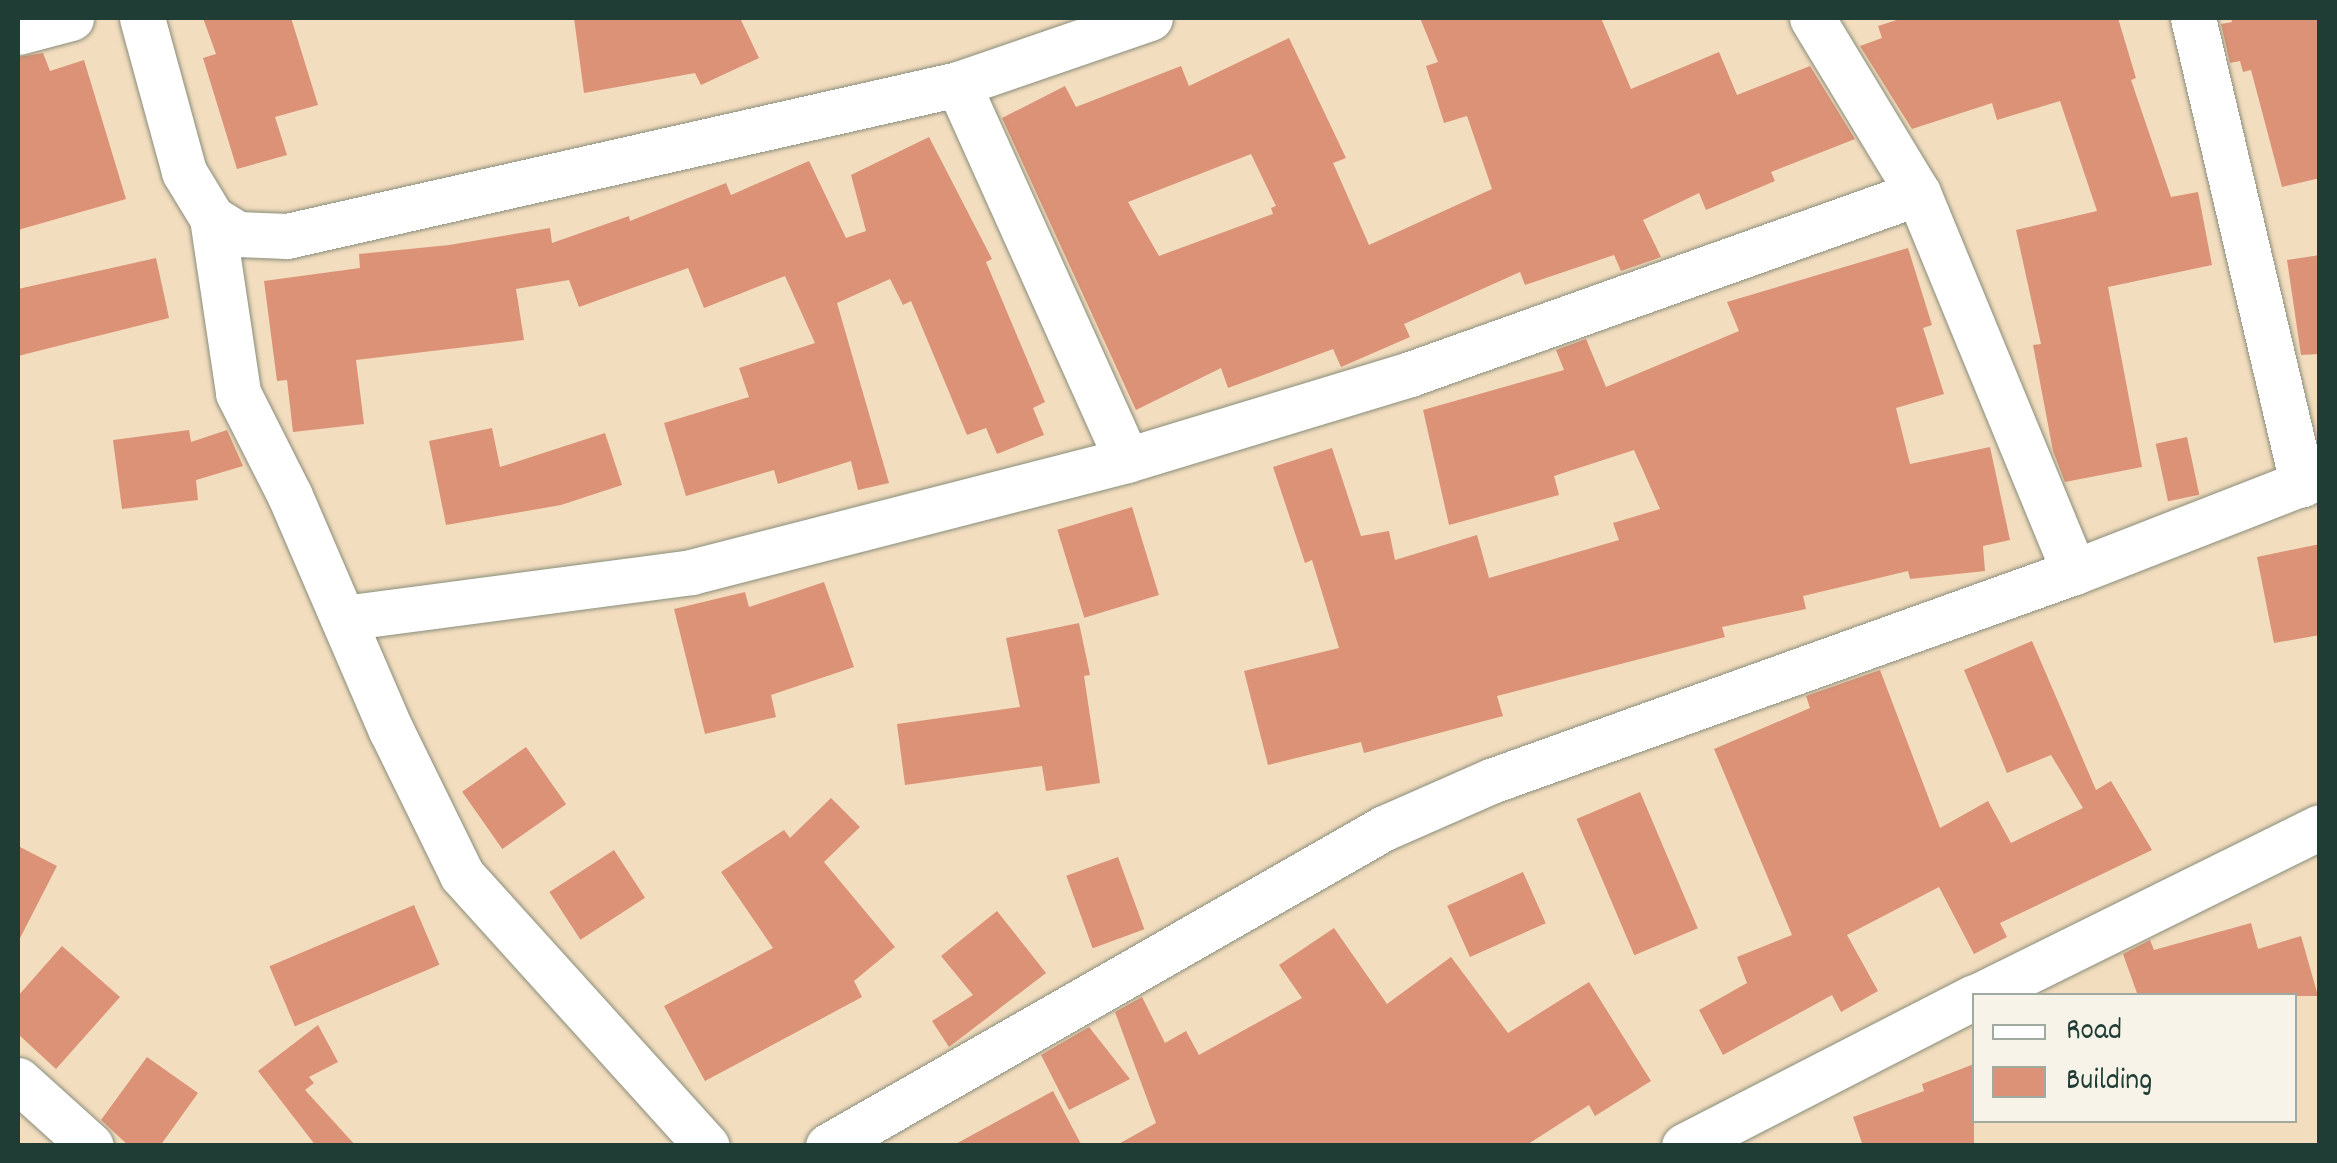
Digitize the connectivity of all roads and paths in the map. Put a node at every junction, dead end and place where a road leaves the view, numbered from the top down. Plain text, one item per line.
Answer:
1 (71, 18) edge
2 (142, 18) edge
3 (1150, 18) edge
4 (1812, 18) edge
5 (2193, 18) edge
6 (18, 32) edge
7 (958, 84) junction
8 (1918, 193) junction
9 (212, 218) junction
10 (1127, 460) junction
11 (2311, 480) edge
12 (2074, 572) junction
13 (342, 618) junction
14 (2320, 827) edge
15 (1982, 993) edge
16 (1972, 998) edge
17 (18, 1080) edge
18 (91, 1146) edge
19 (707, 1146) edge
20 (828, 1146) edge
21 (1684, 1146) edge

1 - 6 street
2 - 9 street
3 - 7 street
4 - 8 street
5 - 11 street
7 - 9 street
7 - 10 street
8 - 10 street
8 - 12 street
9 - 13 street
10 - 13 street
11 - 12 street
12 - 20 street
13 - 19 street
14 - 15 street
16 - 21 street
17 - 18 street

